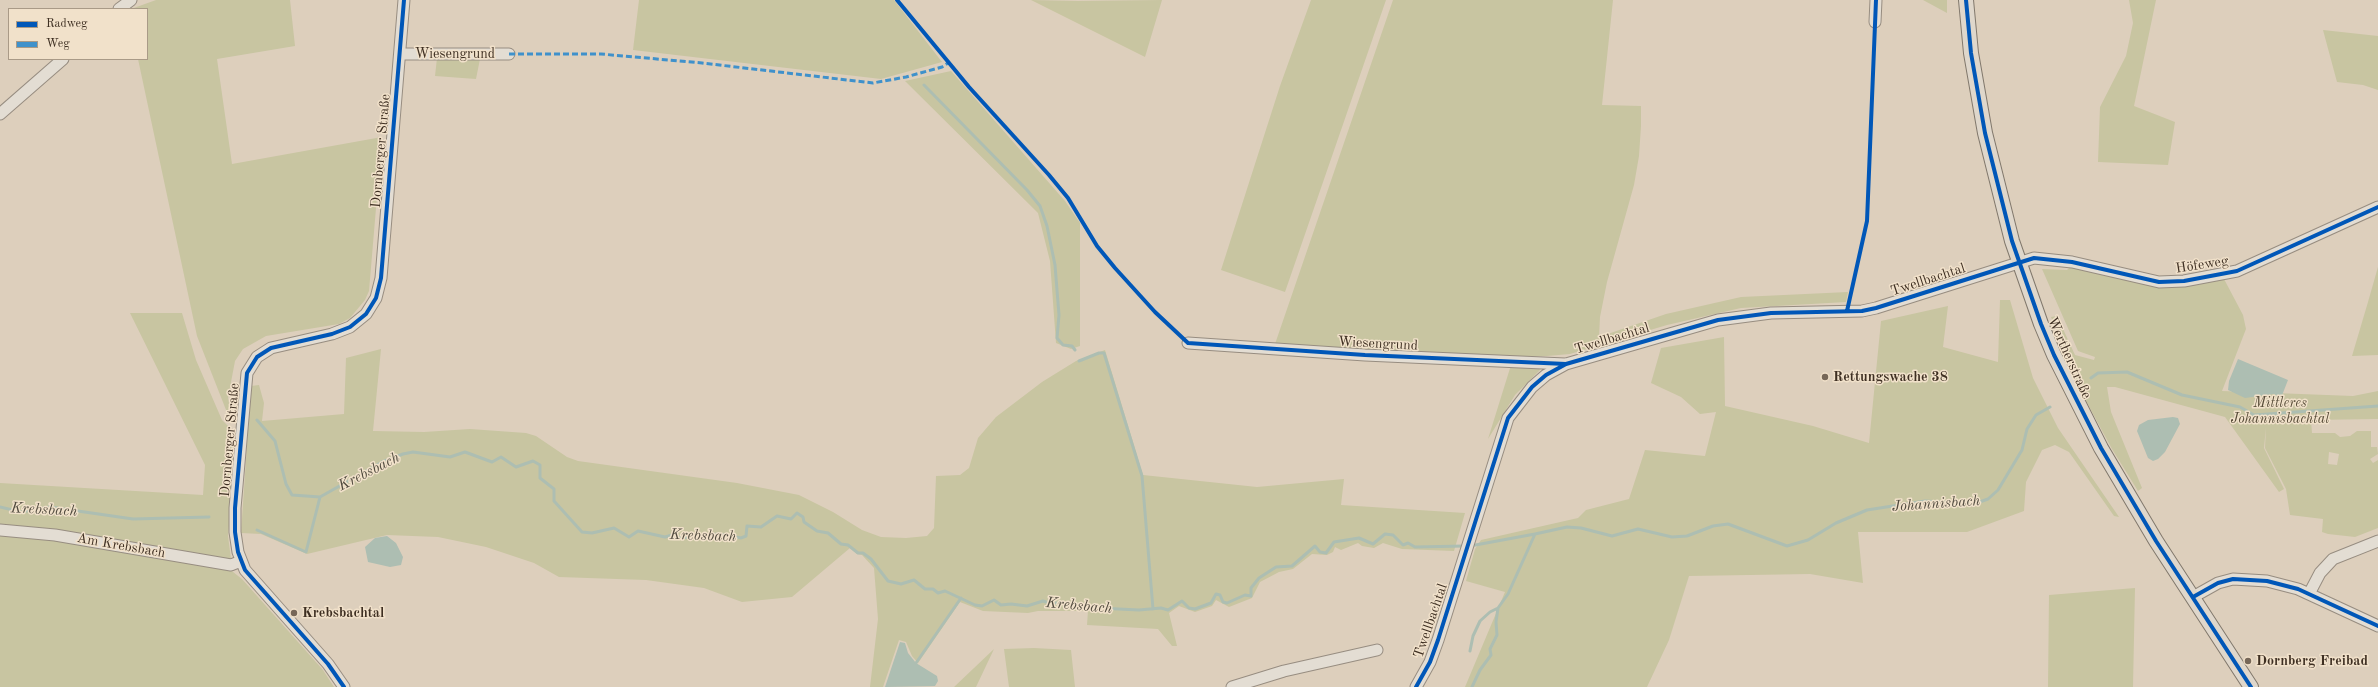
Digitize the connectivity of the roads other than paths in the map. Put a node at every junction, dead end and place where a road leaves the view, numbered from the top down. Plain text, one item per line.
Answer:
1 (131, 0) edge
2 (404, 0) edge
3 (1876, 0) edge
4 (1966, 0) edge
5 (120, 8) edge
6 (1875, 22) dead end
7 (400, 54) junction
8 (509, 54) dead end
9 (62, 60) edge
10 (0, 114) edge
11 (2378, 207) edge
12 (2019, 262) junction
13 (1188, 344) dead end
14 (1566, 364) junction
15 (0, 530) edge
16 (2378, 541) edge
17 (241, 561) junction
18 (2309, 594) junction
19 (2193, 597) junction
20 (2378, 626) edge
21 (1377, 650) dead end
22 (344, 687) edge
23 (1232, 687) edge
24 (1416, 687) edge
25 (2251, 687) edge

1 - 5 street
2 - 7 street, Dornberger Straße
3 - 6 street
4 - 12 main road, Wertherstraße
7 - 8 street, Wiesengrund
7 - 17 street, Dornberger Straße
9 - 10 street
11 - 12 street, Höfeweg
12 - 14 street, Twellbachtal
12 - 19 main road, Wertherstraße
13 - 14 street, Wiesengrund
14 - 24 street, Twellbachtal
15 - 17 street, Am Krebsbach
16 - 18 street
17 - 22 street, Dornberger Straße
18 - 19 street
18 - 20 street
19 - 25 main road, Wertherstraße
21 - 23 street

